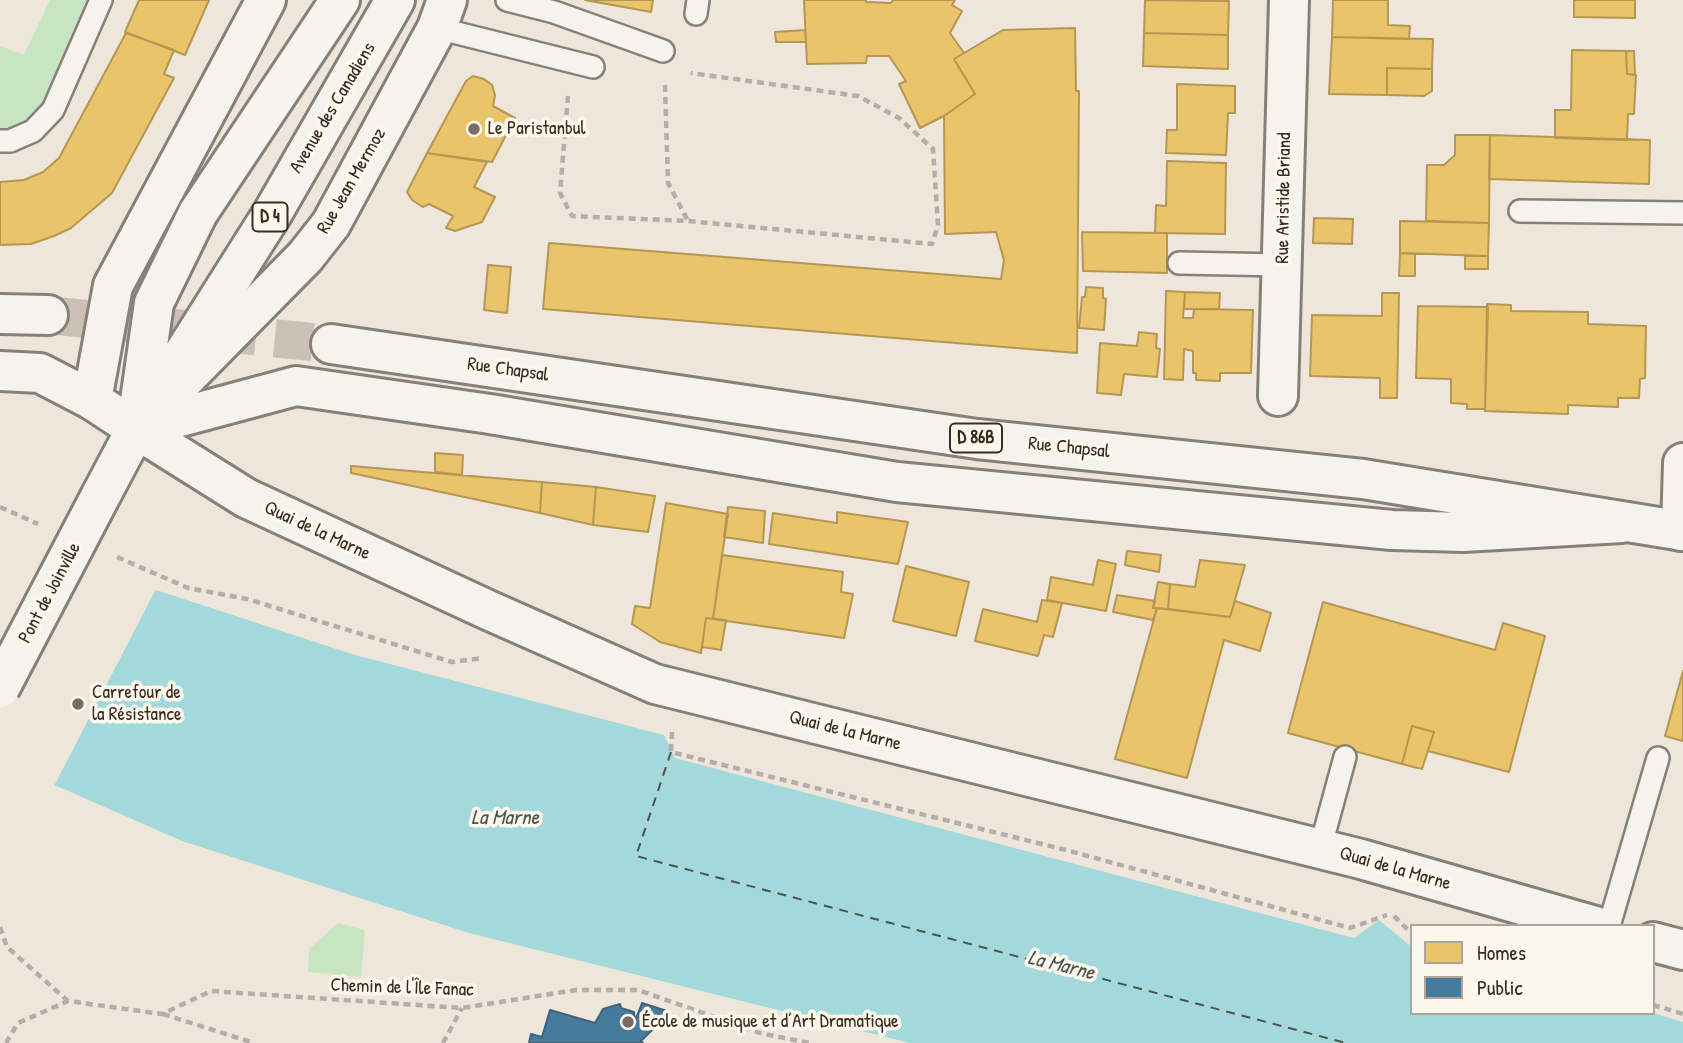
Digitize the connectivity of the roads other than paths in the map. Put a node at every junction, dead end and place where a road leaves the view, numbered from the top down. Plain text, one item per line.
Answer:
1 (102, 0) edge
2 (267, 0) edge
3 (340, 0) edge
4 (396, 0) edge
5 (507, 0) edge
6 (1289, 0) edge
7 (442, 14) edge
8 (663, 51) road end
9 (593, 67) dead end
10 (0, 141) edge
11 (1520, 211) dead end
12 (1683, 214) edge
13 (1179, 263) dead end
14 (1283, 265) junction
15 (0, 314) edge
16 (48, 315) tunnel mouth
17 (331, 344) tunnel mouth
18 (0, 371) edge
19 (1278, 396) dead end
20 (92, 400) junction
21 (136, 429) junction
22 (1683, 463) edge
23 (1622, 523) junction
24 (1682, 531) edge
25 (0, 688) edge
26 (1345, 757) dead end
27 (1658, 758) dead end
28 (1320, 849) junction
29 (1588, 924) edge
30 (1610, 924) edge
31 (1655, 943) edge
32 (1683, 950) edge

1 - 10 lane
2 - 20 main road
3 - 21 main road, D 4
4 - 21 main road, Avenue des Canadiens / D 4
5 - 8 lane
6 - 14 main road, Rue Aristide Briand
7 - 9 lane
7 - 21 main road, Rue Jean Mermoz
11 - 12 lane
13 - 14 lane
14 - 19 main road, Rue Aristide Briand
15 - 16 main road
17 - 23 main road, Rue Chapsal / D 86B
18 - 20 main road, Quai de la Marne
20 - 21 main road, Quai de la Marne
21 - 23 main road
21 - 25 main road, Pont de Joinville / D 4, bridge
21 - 28 main road, Quai de la Marne
22 - 24 main road
23 - 24 main road, Rue Chapsal / D 86B
26 - 28 lane
27 - 30 lane
28 - 29 main road, Quai de la Marne
31 - 32 main road

